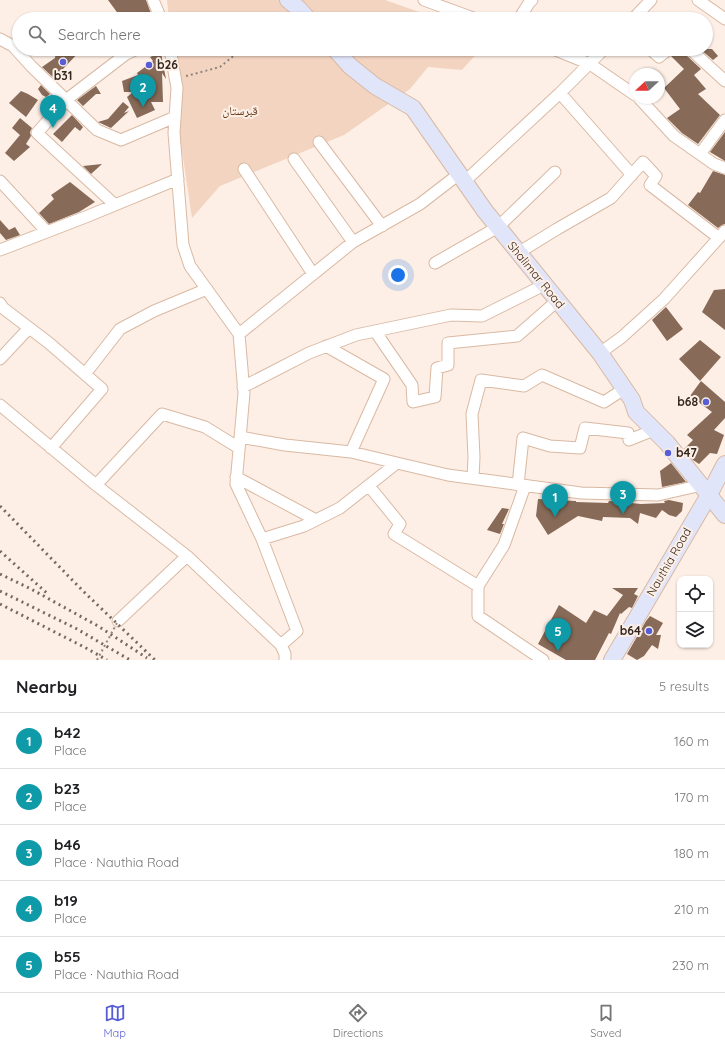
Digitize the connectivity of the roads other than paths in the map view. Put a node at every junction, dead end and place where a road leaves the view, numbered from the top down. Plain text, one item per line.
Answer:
1 (153, 0) edge
2 (288, 0) edge
3 (532, 0) edge
4 (651, 0) edge
5 (698, 0) edge
6 (428, 1) edge
7 (158, 12) edge
8 (302, 12) edge
9 (457, 12) edge
10 (524, 12) edge
11 (640, 12) edge
12 (725, 19) edge
13 (0, 39) edge
14 (12, 45) edge
15 (22, 56) edge
16 (123, 56) edge
17 (171, 56) edge
18 (341, 56) edge
19 (571, 56) edge
20 (597, 56) edge
21 (698, 56) edge
22 (590, 64) junction
23 (725, 81) edge
24 (629, 91) edge
25 (560, 93) junction
26 (66, 100) junction
27 (645, 104) edge
28 (175, 117) junction
29 (725, 120) edge
30 (319, 142) dead end
31 (700, 154) junction
32 (294, 159) dead end
33 (725, 168) edge
34 (244, 169) dead end
35 (556, 172) dead end
36 (632, 175) junction
37 (462, 178) junction
38 (178, 179) junction
39 (0, 181) edge
40 (115, 205) junction
41 (382, 226) junction
42 (498, 227) junction
43 (47, 232) junction
44 (722, 234) edge
45 (353, 242) junction
46 (0, 250) edge
47 (518, 253) junction
48 (435, 263) dead end
49 (313, 274) junction
50 (544, 285) junction
51 (207, 289) junction
52 (557, 301) junction
53 (0, 303) edge
54 (29, 328) junction
55 (375, 330) junction
56 (239, 334) junction
57 (326, 346) junction
58 (600, 353) junction
59 (0, 359) edge
60 (85, 374) junction
61 (243, 387) junction
62 (624, 389) junction
63 (0, 405) edge
64 (654, 430) junction
65 (240, 437) junction
66 (51, 448) junction
67 (239, 448) junction
68 (351, 452) junction
69 (397, 464) junction
70 (725, 464) edge
71 (236, 477) junction
72 (473, 478) junction
73 (96, 485) junction
74 (522, 485) junction
75 (369, 486) junction
76 (705, 490) junction
77 (725, 515) edge
78 (316, 520) junction
79 (262, 539) junction
80 (187, 556) junction
81 (478, 586) junction
82 (118, 621) road end
83 (281, 645) junction
84 (285, 660) edge
85 (543, 660) edge
86 (612, 660) edge

1 - 7 street
2 - 8 street
3 - 10 street
4 - 11 street
5 - 12 street
6 - 9 street
13 - 14 street
15 - 26 street
16 - 26 street
17 - 28 street
18 - 37 street, Shalimar Road
19 - 22 street
20 - 22 street
21 - 23 street
22 - 24 street
22 - 25 street
25 - 36 street
25 - 37 street
26 - 28 street
26 - 40 street
27 - 31 street
28 - 38 street
29 - 31 street
30 - 41 street
31 - 33 street
32 - 45 street
34 - 49 street
35 - 42 street
36 - 44 street
36 - 47 street
37 - 41 street
37 - 42 street, Shalimar Road
38 - 40 street
38 - 51 street
39 - 43 street
40 - 43 street
41 - 45 street
42 - 47 street, Shalimar Road
42 - 48 street
43 - 46 street
44 - 58 street
45 - 49 street
47 - 50 street, Shalimar Road
49 - 56 street
50 - 52 street, Shalimar Road
50 - 55 street
51 - 56 street
51 - 60 street
52 - 55 street
52 - 58 street, Shalimar Road
53 - 54 street
54 - 59 street
54 - 60 street
55 - 57 street
56 - 61 street
57 - 61 street
57 - 68 street
58 - 62 street, Shalimar Road
60 - 66 street
61 - 65 street
62 - 64 street, Shalimar Road
62 - 72 street
63 - 66 street
64 - 74 street
64 - 76 street, Shalimar Road
65 - 67 street
65 - 68 street
66 - 73 street
67 - 71 street
67 - 73 street
68 - 69 street
69 - 72 street
69 - 75 street
70 - 76 street, Nauthia Road
71 - 78 street
71 - 79 street
72 - 74 street
73 - 80 street
74 - 76 street
74 - 81 street
75 - 78 street
75 - 81 street
76 - 77 street, Shalimar Road
76 - 86 street, Nauthia Road
78 - 79 street
79 - 83 street
80 - 82 street
80 - 83 street
81 - 85 street
83 - 84 street

